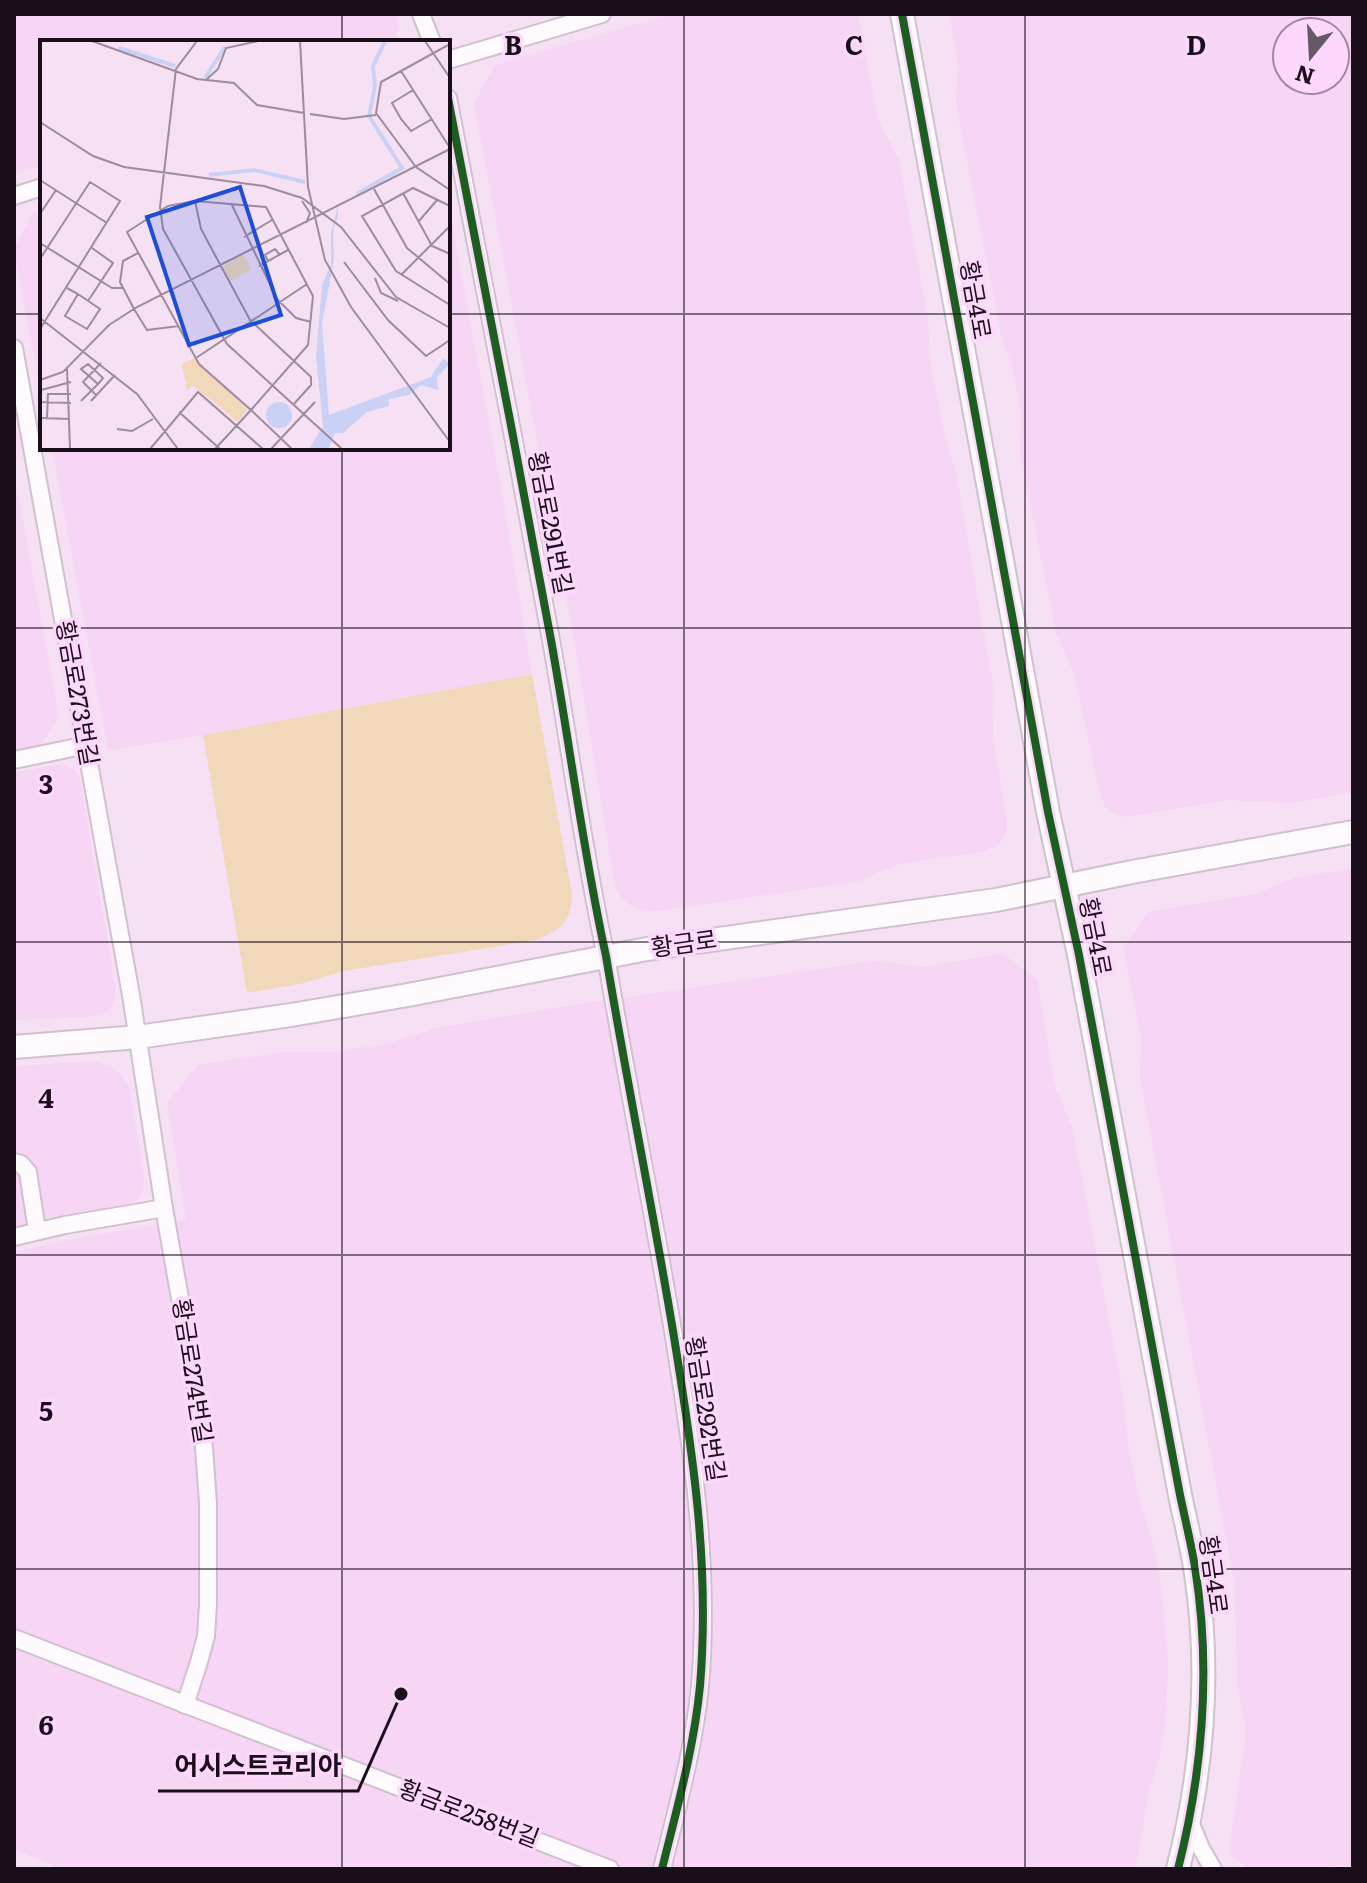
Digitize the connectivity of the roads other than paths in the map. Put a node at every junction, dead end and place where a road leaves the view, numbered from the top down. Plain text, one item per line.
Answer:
1 (421, 14) edge
2 (602, 14) edge
3 (902, 14) edge
4 (431, 40) edge
5 (450, 59) edge
6 (450, 108) edge
7 (40, 188) edge
8 (14, 196) edge
9 (14, 348) edge
10 (87, 745) junction
11 (14, 760) edge
12 (1353, 832) edge
13 (1065, 887) junction
14 (606, 956) junction
15 (138, 1037) junction
16 (14, 1047) edge
17 (14, 1162) edge
18 (164, 1208) junction
19 (37, 1231) junction
20 (14, 1237) edge
21 (14, 1638) edge
22 (185, 1705) junction
23 (1190, 1822) junction
24 (610, 1869) edge
25 (662, 1869) edge
26 (1178, 1869) edge
27 (1213, 1869) edge

1 - 4 street
2 - 5 street
3 - 13 street, 황금4로
6 - 14 street, 황금로291번길
7 - 8 street
9 - 10 street, 황금로273번길
10 - 11 street
10 - 15 street, 황금로273번길
12 - 13 street, 황금로
13 - 14 street, 황금로
13 - 23 street, 황금4로
14 - 15 street, 황금로
14 - 25 street, 황금로292번길
15 - 16 street, 황금로
15 - 18 street, 황금로274번길
17 - 19 street
18 - 19 street
18 - 22 street, 황금로274번길
19 - 20 street
21 - 22 street, 황금로258번길
22 - 24 street, 황금로258번길
23 - 26 street, 황금4로
23 - 27 street

